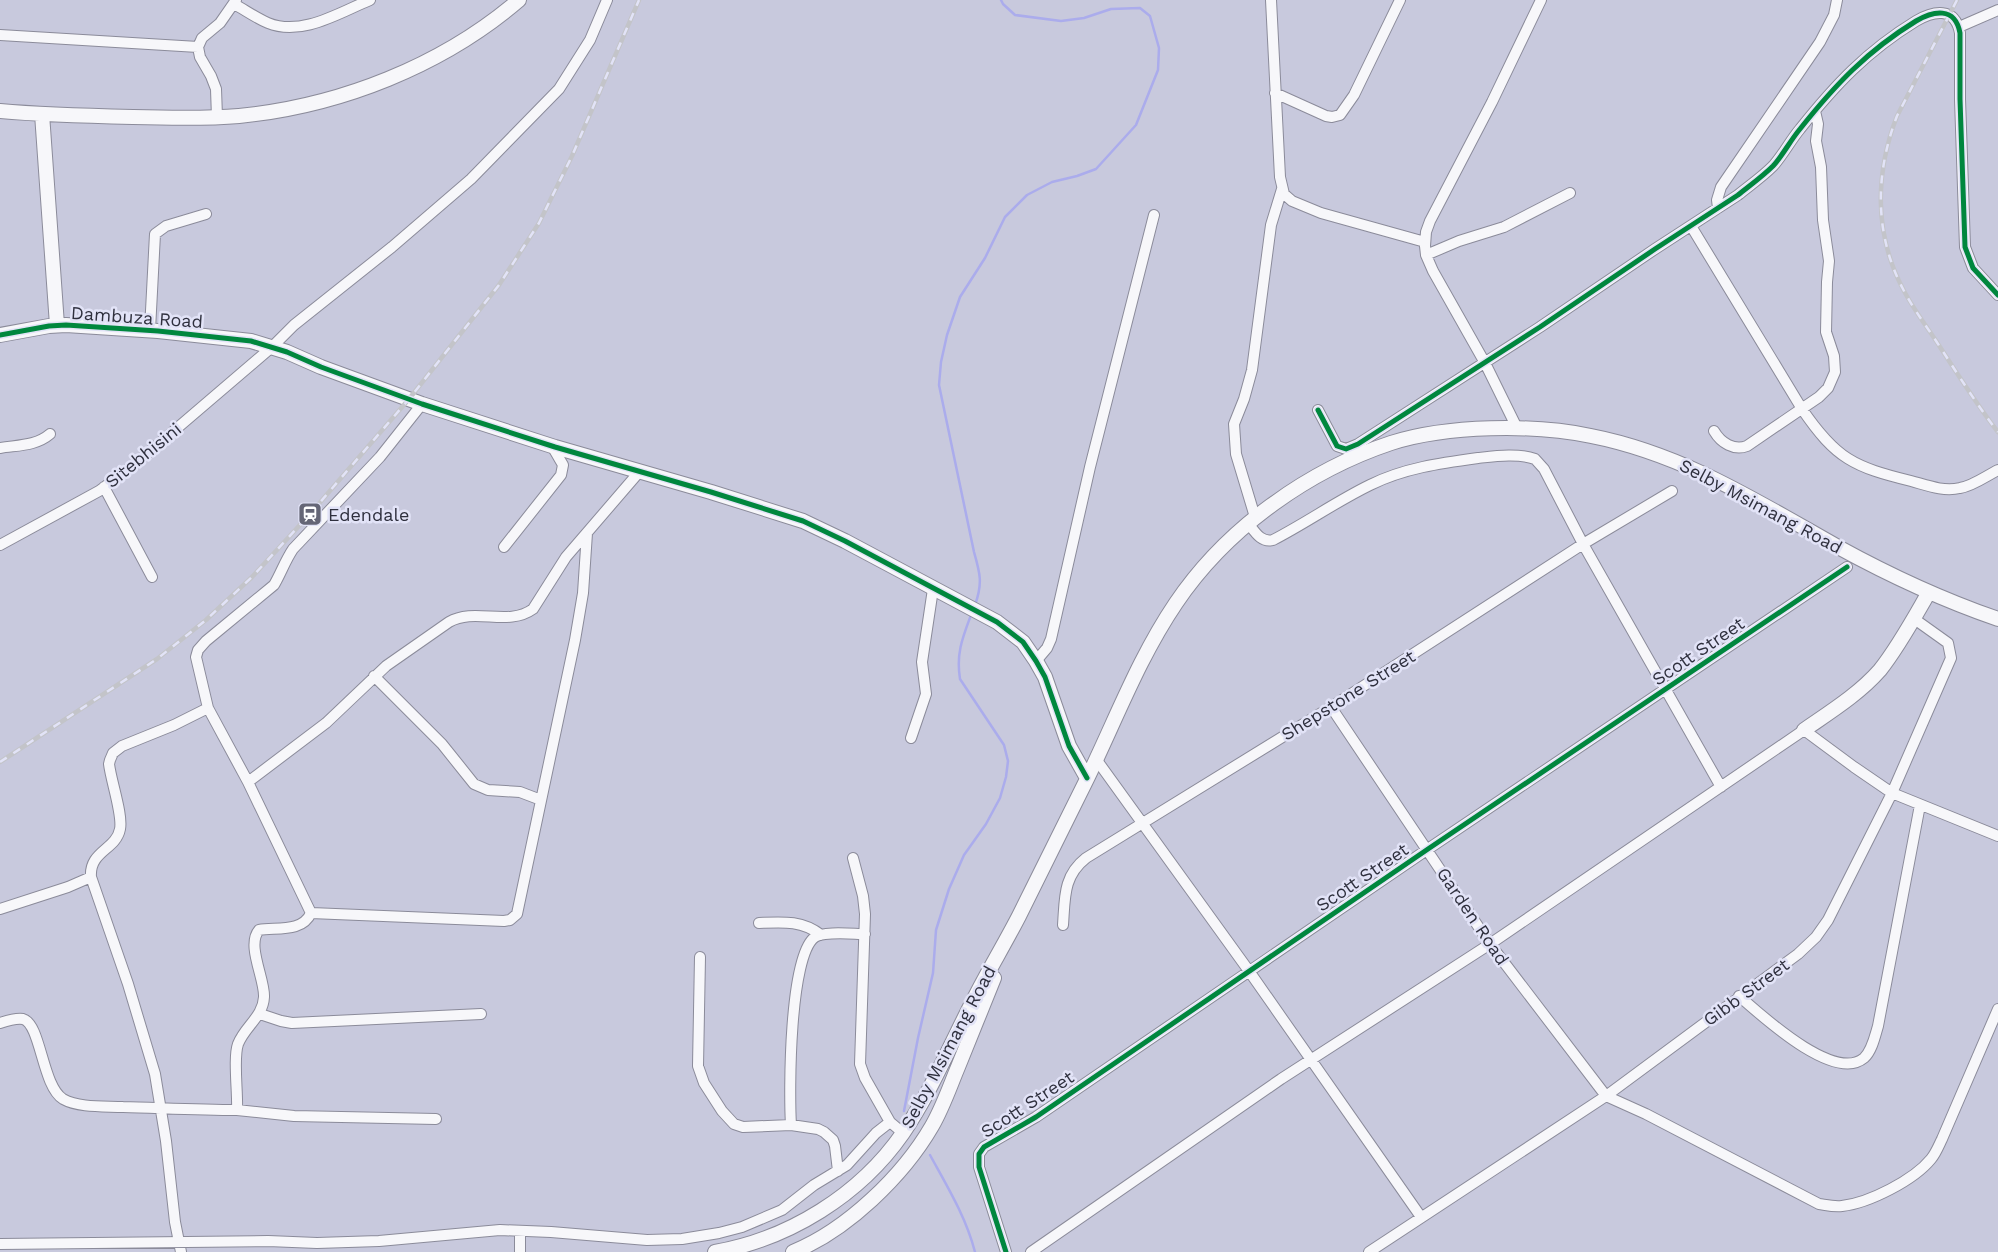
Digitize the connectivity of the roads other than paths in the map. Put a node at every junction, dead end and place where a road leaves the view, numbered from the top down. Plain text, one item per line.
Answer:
1 (370, 0) edge
2 (519, 0) edge
3 (607, 0) edge
4 (1271, 0) edge
5 (1400, 0) edge
6 (1540, 0) edge
7 (1837, 0) edge
8 (235, 2) edge
9 (1998, 10) edge
10 (1959, 28) junction
11 (0, 35) edge
12 (198, 47) junction
13 (1275, 93) junction
14 (0, 111) edge
15 (1815, 111) junction
16 (42, 114) junction
17 (217, 117) junction
18 (1282, 190) junction
19 (1570, 193) dead end
20 (1718, 208) junction
21 (206, 214) dead end
22 (1154, 214) dead end
23 (1691, 226) junction
24 (1425, 242) junction
25 (1426, 255) junction
26 (1998, 296) edge
27 (57, 325) junction
28 (150, 330) junction
29 (0, 335) edge
30 (272, 347) junction
31 (1485, 363) junction
32 (422, 404) junction
33 (1318, 410) dead end
34 (1802, 410) junction
35 (1387, 426) junction
36 (1517, 428) junction
37 (1714, 431) dead end
38 (50, 434) dead end
39 (1394, 442) junction
40 (552, 446) junction
41 (0, 448) edge
42 (1998, 470) edge
43 (640, 471) junction
44 (104, 487) junction
45 (1672, 491) dead end
46 (1251, 520) junction
47 (587, 533) junction
48 (1, 543) edge
49 (1583, 544) junction
50 (504, 547) dead end
51 (1847, 567) dead end
52 (152, 577) dead end
53 (938, 592) junction
54 (1930, 592) junction
55 (1913, 618) junction
56 (1998, 619) edge
57 (1036, 660) junction
58 (374, 676) junction
59 (1666, 690) junction
60 (1331, 707) junction
61 (208, 708) junction
62 (1804, 730) junction
63 (911, 738) dead end
64 (1096, 759) junction
65 (1087, 778) junction
66 (248, 782) junction
67 (1721, 787) junction
68 (1892, 793) junction
69 (541, 800) junction
70 (1920, 805) junction
71 (1143, 822) junction
72 (1998, 836) edge
73 (1428, 849) junction
74 (853, 858) dead end
75 (91, 877) junction
76 (0, 909) edge
77 (310, 913) junction
78 (1017, 920) junction
79 (759, 923) dead end
80 (1063, 925) dead end
81 (865, 934) junction
82 (821, 935) junction
83 (1490, 944) junction
84 (700, 957) dead end
85 (1249, 971) junction
86 (1739, 996) junction
87 (1998, 1009) edge
88 (260, 1014) junction
89 (481, 1014) dead end
90 (0, 1023) edge
91 (1310, 1060) junction
92 (1606, 1096) junction
93 (161, 1108) junction
94 (237, 1110) junction
95 (436, 1119) dead end
96 (890, 1122) junction
97 (791, 1125) junction
98 (903, 1133) junction
99 (838, 1171) junction
100 (1421, 1217) junction
101 (520, 1231) junction
102 (0, 1244) edge
103 (180, 1248) edge
104 (520, 1252) edge
105 (715, 1252) edge
106 (793, 1252) edge
107 (1006, 1252) edge
108 (1031, 1252) edge
109 (1369, 1252) edge

1 - 8 street
2 - 17 street
3 - 30 street, Sitebhisini
4 - 13 street
5 - 13 street
6 - 24 street
7 - 20 street
8 - 12 street
9 - 10 street
10 - 15 street
10 - 26 street
11 - 12 street
12 - 17 street
13 - 18 street
14 - 16 street
15 - 20 street
15 - 34 street
16 - 17 street
16 - 27 street
18 - 24 street
18 - 46 street
19 - 25 street
20 - 23 street
21 - 28 street
22 - 57 street
23 - 31 street
23 - 34 street
24 - 25 street
25 - 31 street
27 - 28 street, Dambuza Road
27 - 29 street, Dambuza Road
28 - 30 street, Dambuza Road
30 - 32 street, Dambuza Road
30 - 44 street, Sitebhisini
31 - 35 street
31 - 36 street
32 - 40 street, Dambuza Road
32 - 61 street
33 - 35 street
34 - 37 street
34 - 42 street
35 - 39 street
36 - 39 street, Selby Msimang Road
36 - 54 street, Selby Msimang Road
38 - 41 street
39 - 46 street, Selby Msimang Road
40 - 43 street, Dambuza Road
40 - 50 street
43 - 47 street
43 - 53 street, Dambuza Road
44 - 48 street, Sitebhisini
44 - 52 street
45 - 49 street, Shepstone Street
46 - 49 street
46 - 64 street, Selby Msimang Road
47 - 58 street
47 - 69 street
49 - 59 street
49 - 60 street, Shepstone Street
51 - 59 street, Scott Street
53 - 57 street, Dambuza Road
53 - 63 street
54 - 55 street
54 - 56 street, Selby Msimang Road
55 - 62 street
55 - 68 street, Gibb Street
57 - 65 street, Dambuza Road
58 - 66 street
58 - 69 street
59 - 67 street
59 - 73 street, Scott Street
60 - 71 street, Shepstone Street
60 - 73 street, Garden Road
61 - 66 street
61 - 75 street
62 - 67 street
62 - 68 street
64 - 65 street, Selby Msimang Road
64 - 71 street
65 - 78 street, Selby Msimang Road
66 - 77 street
67 - 83 street
68 - 70 street
68 - 86 street, Gibb Street
69 - 77 street
70 - 72 street
70 - 86 street
71 - 80 street, Shepstone Street
71 - 85 street
73 - 83 street, Garden Road
73 - 85 street, Scott Street
74 - 81 street
75 - 76 street
75 - 93 street
77 - 88 street
78 - 98 street, Selby Msimang Road
78 - 106 street, Selby Msimang Road
79 - 82 street
81 - 82 street
81 - 96 street
82 - 97 street
83 - 91 street
83 - 92 street, Garden Road
84 - 97 street
85 - 91 street
85 - 107 street, Scott Street
86 - 92 street, Gibb Street
87 - 92 street
88 - 89 street
88 - 94 street
90 - 93 street
91 - 100 street
91 - 108 street
92 - 100 street, Gibb Street
93 - 94 street
93 - 103 street
94 - 95 street
96 - 98 street
96 - 99 street
97 - 99 street
98 - 105 street, Selby Msimang Road
99 - 101 street
100 - 109 street, Gibb Street
101 - 103 street
101 - 104 street
102 - 103 street

